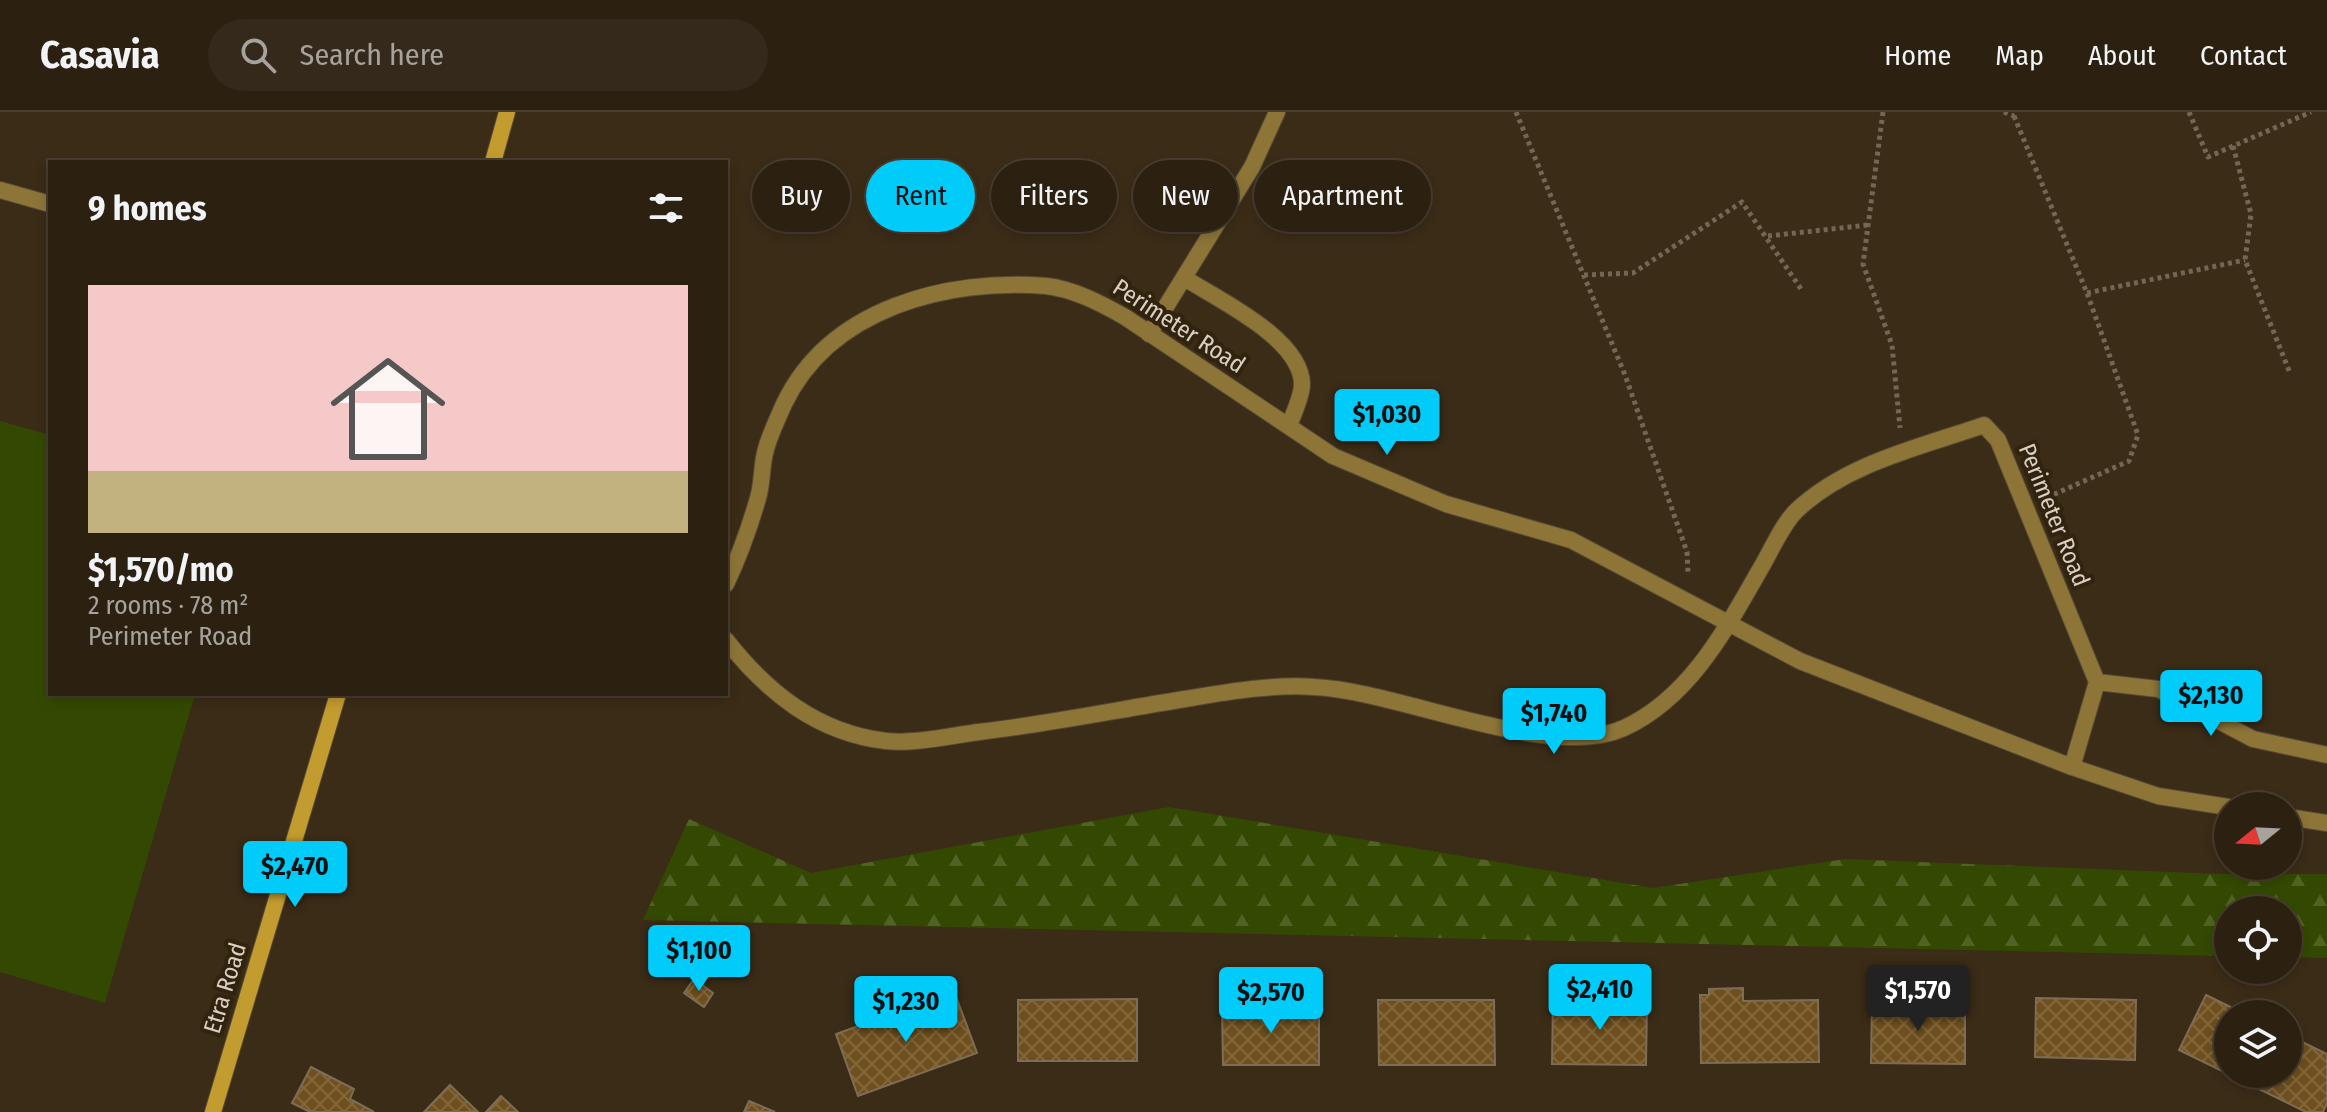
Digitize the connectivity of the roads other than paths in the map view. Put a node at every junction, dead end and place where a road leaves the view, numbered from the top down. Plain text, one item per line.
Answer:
1 (507, 112) edge
2 (1277, 112) edge
3 (494, 160) edge
4 (0, 190) edge
5 (48, 203) edge
6 (1186, 279) junction
7 (1149, 334) junction
8 (1289, 426) junction
9 (728, 579) edge
10 (1729, 624) junction
11 (728, 642) edge
12 (2097, 682) junction
13 (337, 696) edge
14 (2327, 755) edge
15 (2072, 767) junction
16 (2214, 805) edge
17 (2302, 819) edge
18 (2327, 823) edge
19 (213, 1112) edge

1 - 3 main road
2 - 6 street
4 - 5 street
6 - 7 street
6 - 8 street
7 - 8 street, Perimeter Road
7 - 9 street, Perimeter Road
8 - 10 street, Perimeter Road
10 - 11 street, Perimeter Road
10 - 12 street, Perimeter Road
10 - 15 street, Perimeter Road
12 - 14 street
12 - 15 street
13 - 19 main road, Etra Road
15 - 16 street, Perimeter Road
17 - 18 street

